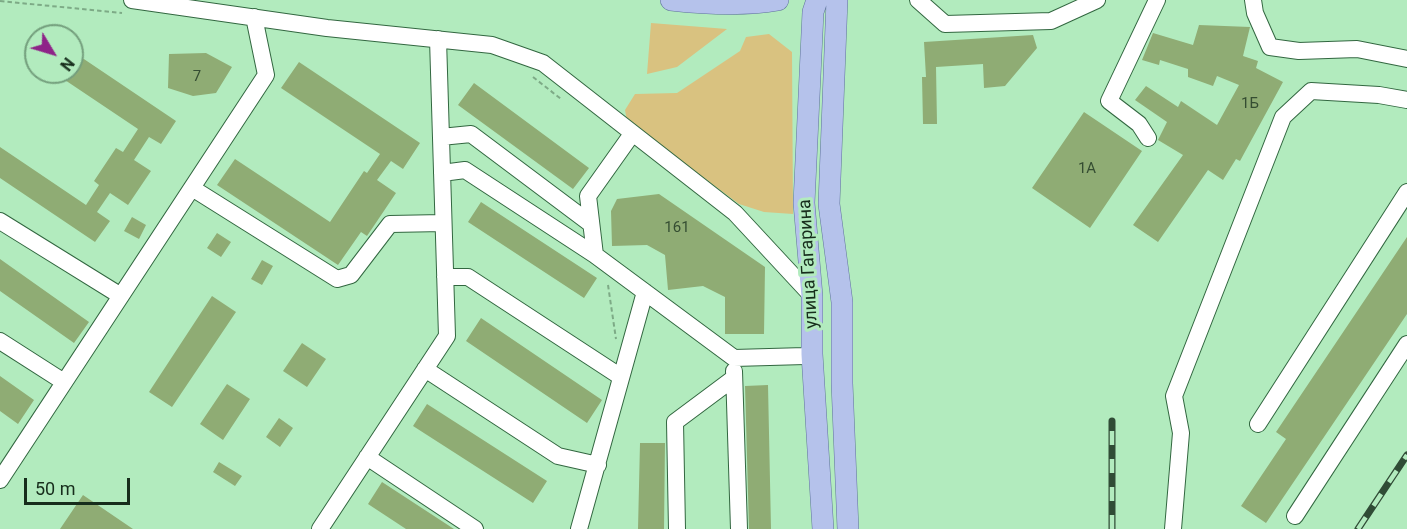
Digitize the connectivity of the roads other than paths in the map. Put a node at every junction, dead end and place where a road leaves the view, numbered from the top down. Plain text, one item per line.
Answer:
1 (132, 0) edge
2 (671, 0) edge
3 (778, 0) edge
4 (817, 0) edge
5 (837, 0) edge
6 (918, 0) edge
7 (1097, 0) edge
8 (1157, 0) edge
9 (1253, 0) edge
10 (695, 1) edge
11 (254, 17) junction
12 (438, 39) junction
13 (1407, 58) edge
14 (1407, 100) edge
15 (632, 134) junction
16 (441, 137) junction
17 (1148, 138) dead end
18 (442, 173) junction
19 (192, 188) junction
20 (1407, 192) edge
21 (0, 220) edge
22 (443, 223) junction
23 (591, 224) junction
24 (600, 258) junction
25 (445, 277) junction
26 (645, 292) junction
27 (120, 296) junction
28 (812, 296) junction
29 (0, 341) edge
30 (1407, 344) edge
31 (813, 354) junction
32 (734, 358) junction
33 (425, 369) junction
34 (621, 377) junction
35 (734, 378) junction
36 (64, 382) junction
37 (1258, 424) dead end
38 (367, 457) junction
39 (598, 465) junction
40 (2, 471) edge
41 (1295, 516) dead end
42 (320, 529) edge
43 (475, 529) edge
44 (579, 529) edge
45 (677, 529) edge
46 (739, 529) edge
47 (823, 529) edge
48 (848, 529) edge
49 (1173, 529) edge

1 - 11 street
2 - 10 main road
3 - 10 main road
4 - 28 main road, улица Гагарина
5 - 48 main road, улица Гагарина
6 - 7 street
8 - 17 street
9 - 13 street
11 - 12 street
11 - 19 street
12 - 15 street
12 - 16 street
14 - 49 street
15 - 23 street
15 - 28 street
16 - 18 street
16 - 23 street
18 - 22 street
18 - 24 street
19 - 22 street
19 - 27 street
20 - 37 street
21 - 27 street
22 - 25 street
23 - 24 street
24 - 26 street
25 - 33 street
25 - 34 street
26 - 32 street
26 - 34 street
27 - 36 street
28 - 31 main road, улица Гагарина
29 - 36 street
30 - 41 street
31 - 32 street
31 - 47 main road, улица Гагарина
32 - 35 street
33 - 38 street
33 - 39 street
34 - 39 street
35 - 45 street
35 - 46 street
36 - 40 street
38 - 42 street
38 - 43 street
39 - 44 street

